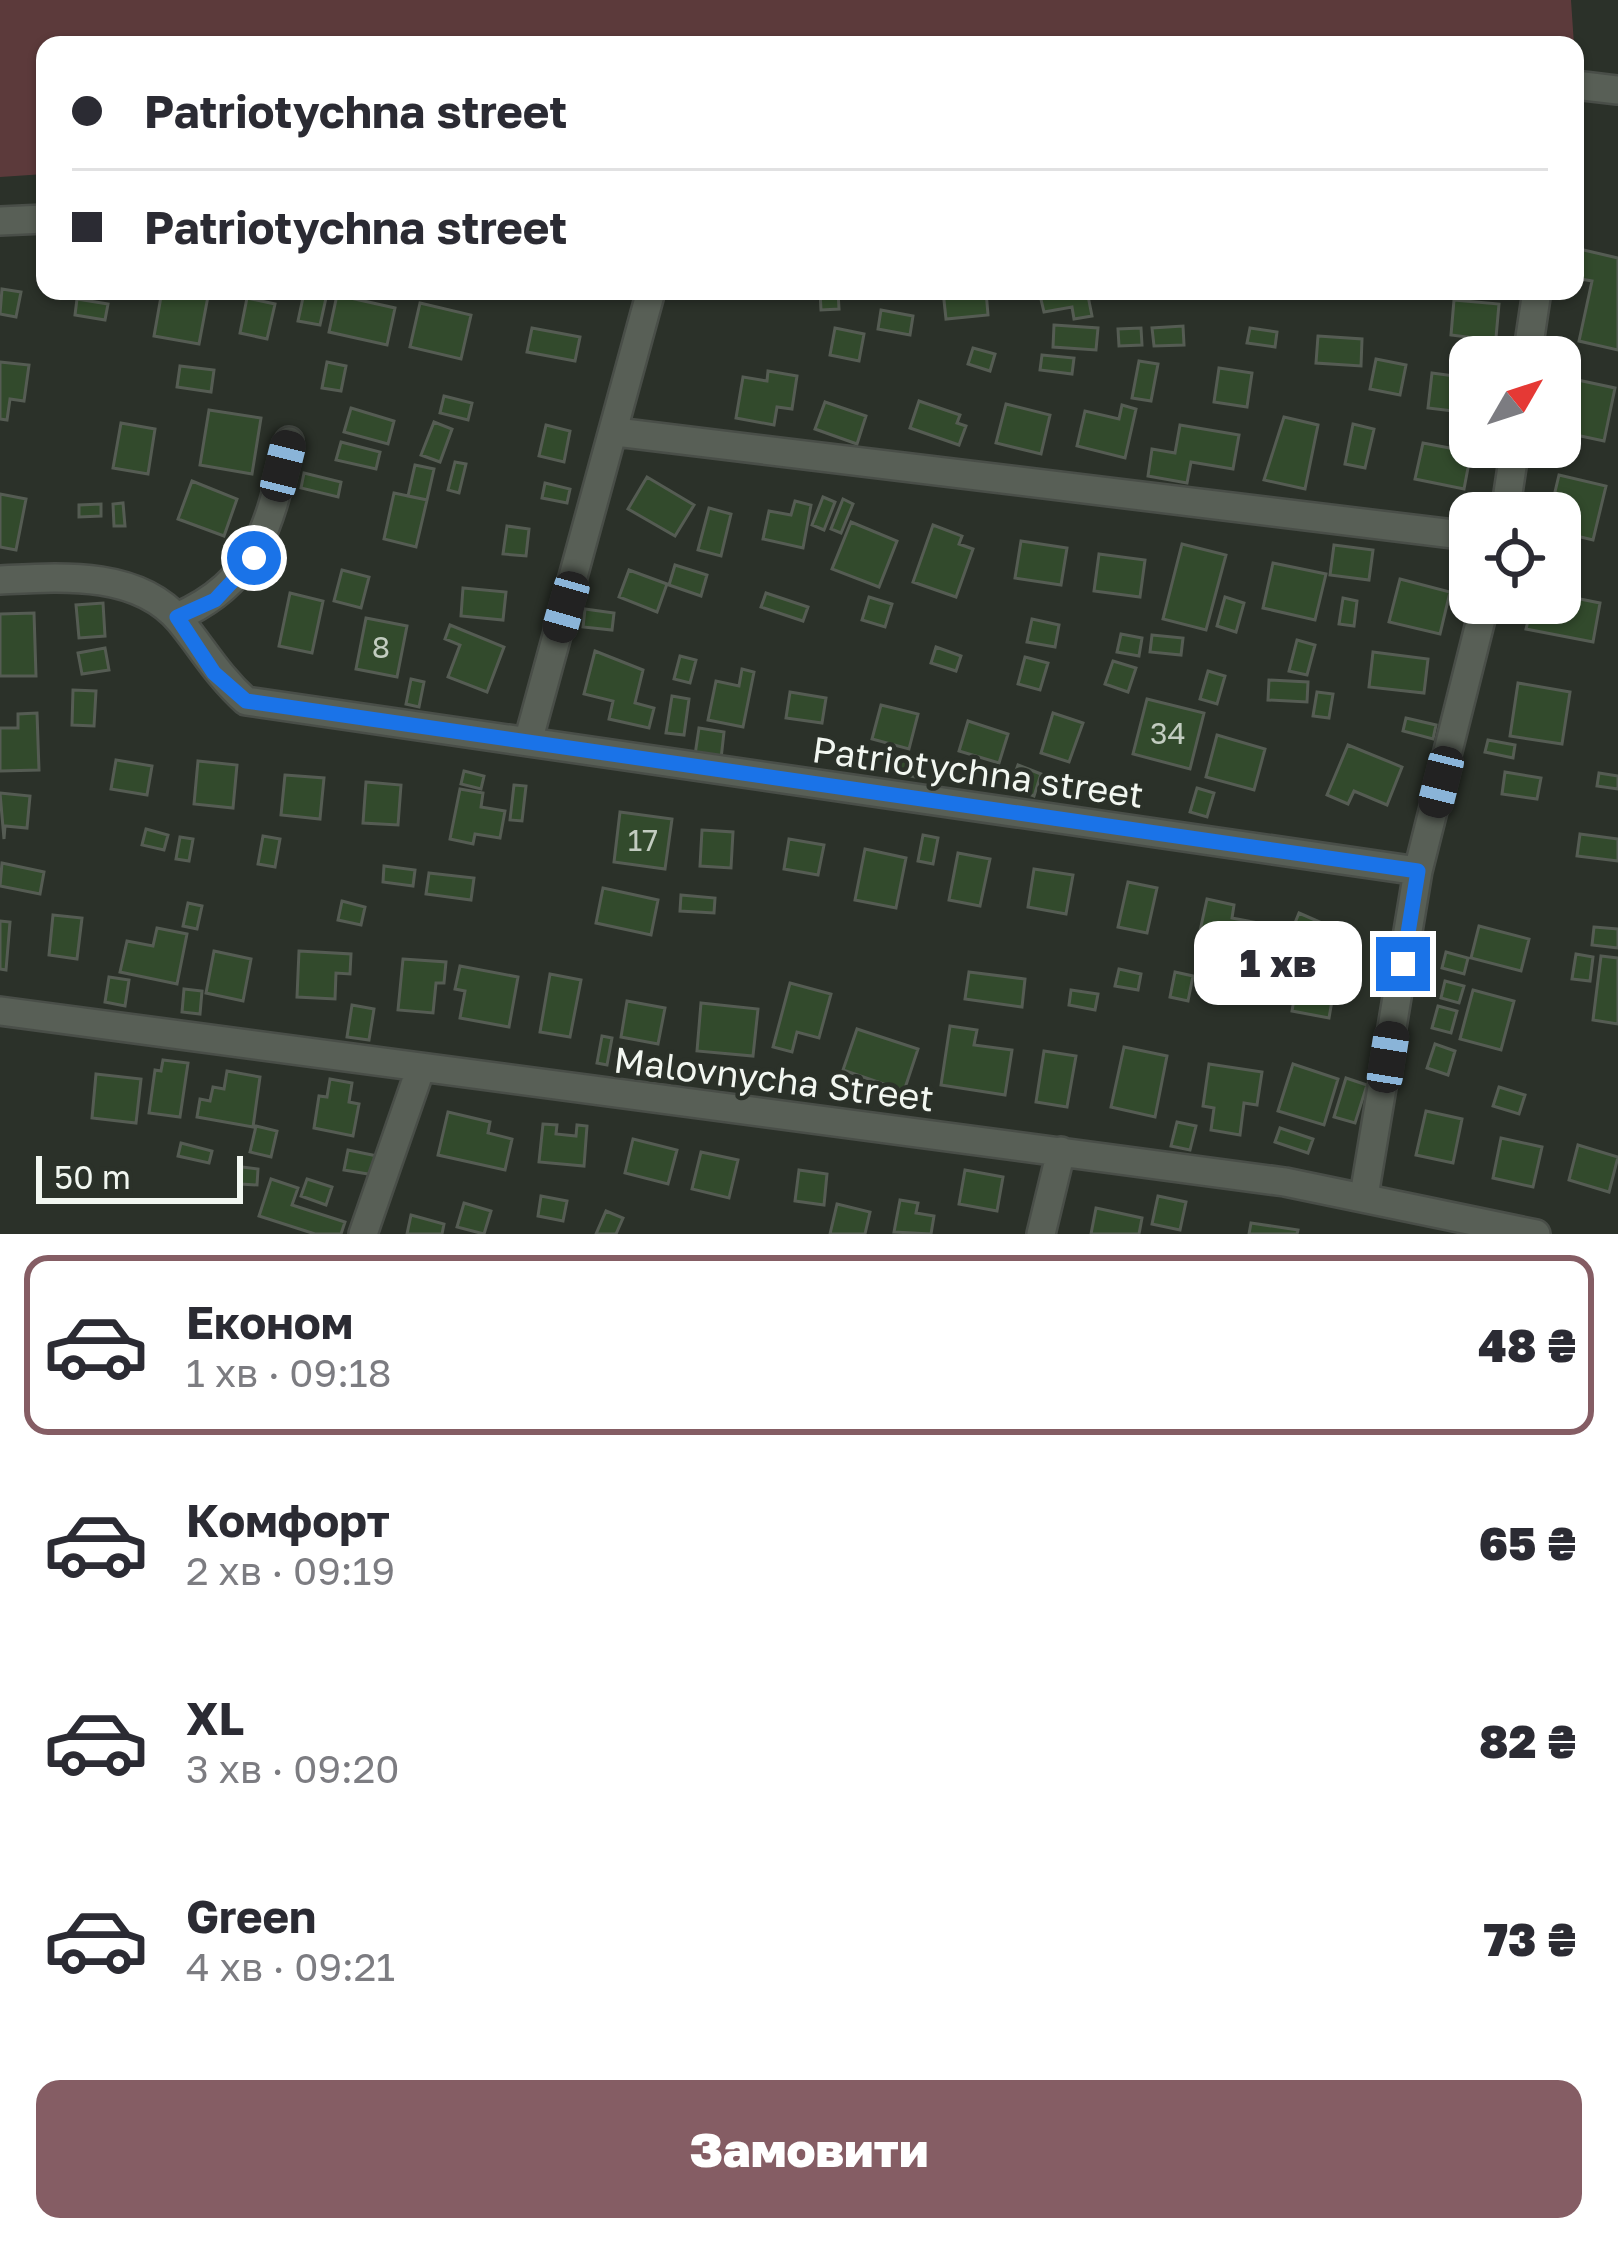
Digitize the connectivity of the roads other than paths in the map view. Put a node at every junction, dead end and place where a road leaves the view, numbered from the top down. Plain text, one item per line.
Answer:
1 (1584, 86) edge
2 (1618, 90) edge
3 (0, 220) edge
4 (36, 220) edge
5 (649, 300) edge
6 (1536, 300) edge
7 (1531, 336) edge
8 (616, 432) junction
9 (289, 441) dead end
10 (1449, 533) edge
11 (0, 580) edge
12 (177, 617) junction
13 (1480, 624) edge
14 (529, 738) junction
15 (1418, 871) junction
16 (0, 1012) edge
17 (420, 1070) junction
18 (1061, 1151) junction
19 (1364, 1196) junction
20 (363, 1234) edge
21 (1041, 1234) edge
22 (1536, 1234) edge

1 - 2 street
3 - 4 street
5 - 8 street
6 - 7 street
8 - 10 street
8 - 14 street
9 - 12 street
11 - 12 street, Patriotychna street
12 - 14 street, Patriotychna street
13 - 15 street
14 - 15 street, Patriotychna street
15 - 19 street
16 - 17 street, Malovnycha Street
17 - 18 street, Malovnycha Street
17 - 20 street
18 - 19 street, Malovnycha Street
18 - 21 street
19 - 22 street, Malovnycha Street

